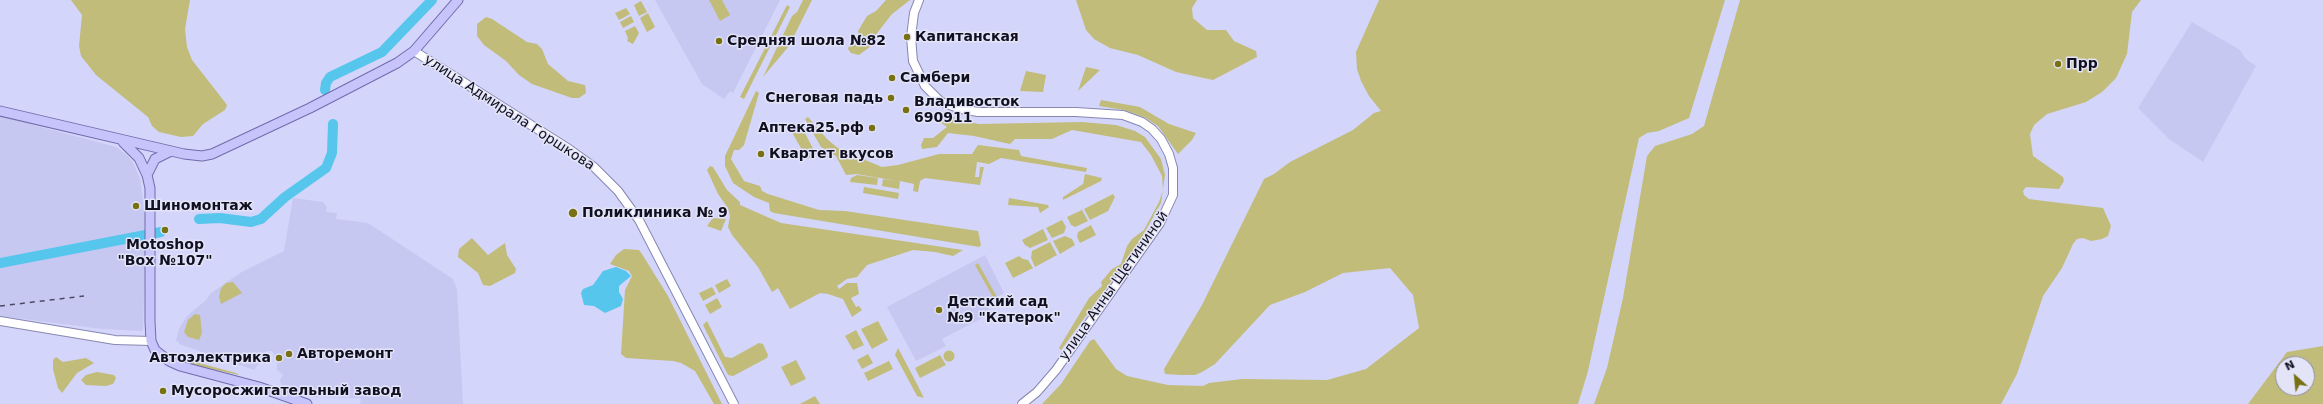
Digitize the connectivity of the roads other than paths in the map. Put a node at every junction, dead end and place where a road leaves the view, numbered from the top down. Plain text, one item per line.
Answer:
1 (458, 0) edge
2 (919, 0) edge
3 (414, 52) junction
4 (0, 111) edge
5 (122, 141) junction
6 (171, 151) junction
7 (147, 175) junction
8 (0, 321) edge
9 (149, 341) junction
10 (298, 404) edge
11 (307, 404) edge
12 (734, 404) edge
13 (1022, 404) edge

1 - 3 main road, улица Адмирала Горшкова
2 - 13 main road, улица Анны Щетининой
3 - 6 main road, улица Адмирала Горшкова
3 - 12 main road, улица Адмирала Горшкова
4 - 5 main road, улица Адмирала Горшкова
5 - 6 main road, улица Адмирала Горшкова
5 - 7 main road
6 - 7 main road
7 - 9 main road
8 - 9 main road
9 - 10 main road
9 - 11 main road

